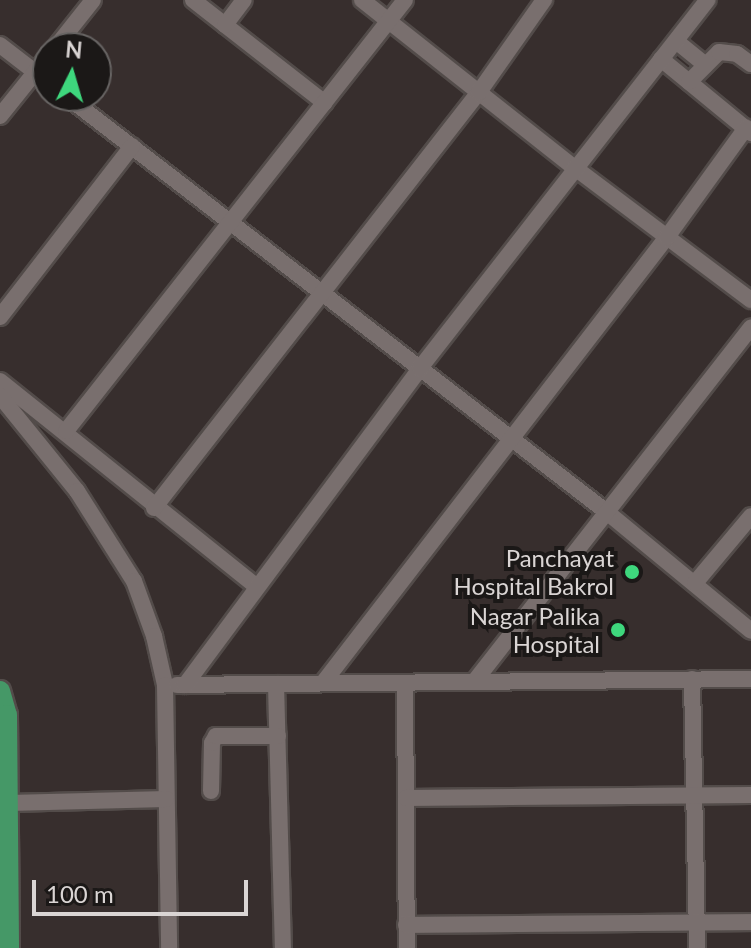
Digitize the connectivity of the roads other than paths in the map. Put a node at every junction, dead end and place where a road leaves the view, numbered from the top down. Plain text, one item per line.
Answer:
1 (93, 0) edge
2 (193, 0) edge
3 (244, 0) edge
4 (362, 0) edge
5 (405, 0) edge
6 (544, 0) edge
7 (708, 0) edge
8 (390, 22) junction
9 (225, 25) junction
10 (68, 32) edge
11 (676, 41) junction
12 (0, 45) edge
13 (661, 59) junction
14 (751, 64) edge
15 (706, 65) junction
16 (32, 69) edge
17 (689, 82) junction
18 (32, 86) edge
19 (479, 92) junction
20 (325, 103) junction
21 (87, 112) edge
22 (0, 116) edge
23 (748, 131) edge
24 (132, 146) junction
25 (575, 168) junction
26 (230, 222) junction
27 (667, 237) junction
28 (323, 293) junction
29 (751, 300) edge
30 (0, 317) edge
31 (751, 327) edge
32 (420, 368) junction
33 (0, 381) edge
34 (0, 396) edge
35 (66, 431) junction
36 (513, 440) junction
37 (154, 508) junction
38 (608, 513) junction
39 (751, 516) edge
40 (695, 583) junction
41 (257, 587) junction
42 (751, 631) edge
43 (692, 679) junction
44 (751, 679) edge
45 (474, 682) junction
46 (323, 683) junction
47 (405, 683) junction
48 (276, 684) junction
49 (165, 685) junction
50 (185, 685) junction
51 (0, 691) edge
52 (278, 736) junction
53 (211, 791) dead end
54 (693, 795) junction
55 (751, 795) edge
56 (406, 798) junction
57 (166, 799) junction
58 (9, 803) junction
59 (751, 922) edge
60 (696, 923) junction
61 (406, 925) junction
62 (9, 948) edge
63 (169, 948) edge
64 (283, 948) edge
65 (407, 948) edge
66 (697, 948) edge

1 - 10 street
2 - 9 street
3 - 9 street
4 - 8 street
5 - 8 street
6 - 19 street
7 - 11 street
8 - 19 street
8 - 20 street
9 - 20 street
11 - 13 street
11 - 15 street
12 - 16 street
13 - 17 street
13 - 25 street
14 - 15 street
15 - 17 street
17 - 23 street
18 - 22 street
19 - 25 street
19 - 28 street
20 - 26 street
21 - 24 street
23 - 27 street
24 - 26 street
24 - 30 street
25 - 27 street
25 - 32 street
26 - 28 street
26 - 35 street
27 - 29 street
27 - 36 street
28 - 32 street
28 - 37 street
31 - 38 street
32 - 36 street
32 - 41 street
33 - 35 street
34 - 49 street
35 - 37 street
36 - 38 street
36 - 46 street
37 - 41 street
38 - 40 street
38 - 45 street
39 - 40 street
40 - 42 street
41 - 50 street
43 - 44 street
43 - 45 street
43 - 54 street
45 - 47 street
46 - 47 street
46 - 48 street
47 - 56 street
48 - 50 street
48 - 52 street
49 - 50 street
49 - 57 street
51 - 58 main road
52 - 53 street
52 - 64 street
54 - 55 street
54 - 56 street
54 - 60 street
56 - 61 street
57 - 58 street
57 - 63 street
58 - 62 main road
59 - 60 street
60 - 61 street
60 - 66 street
61 - 65 street

